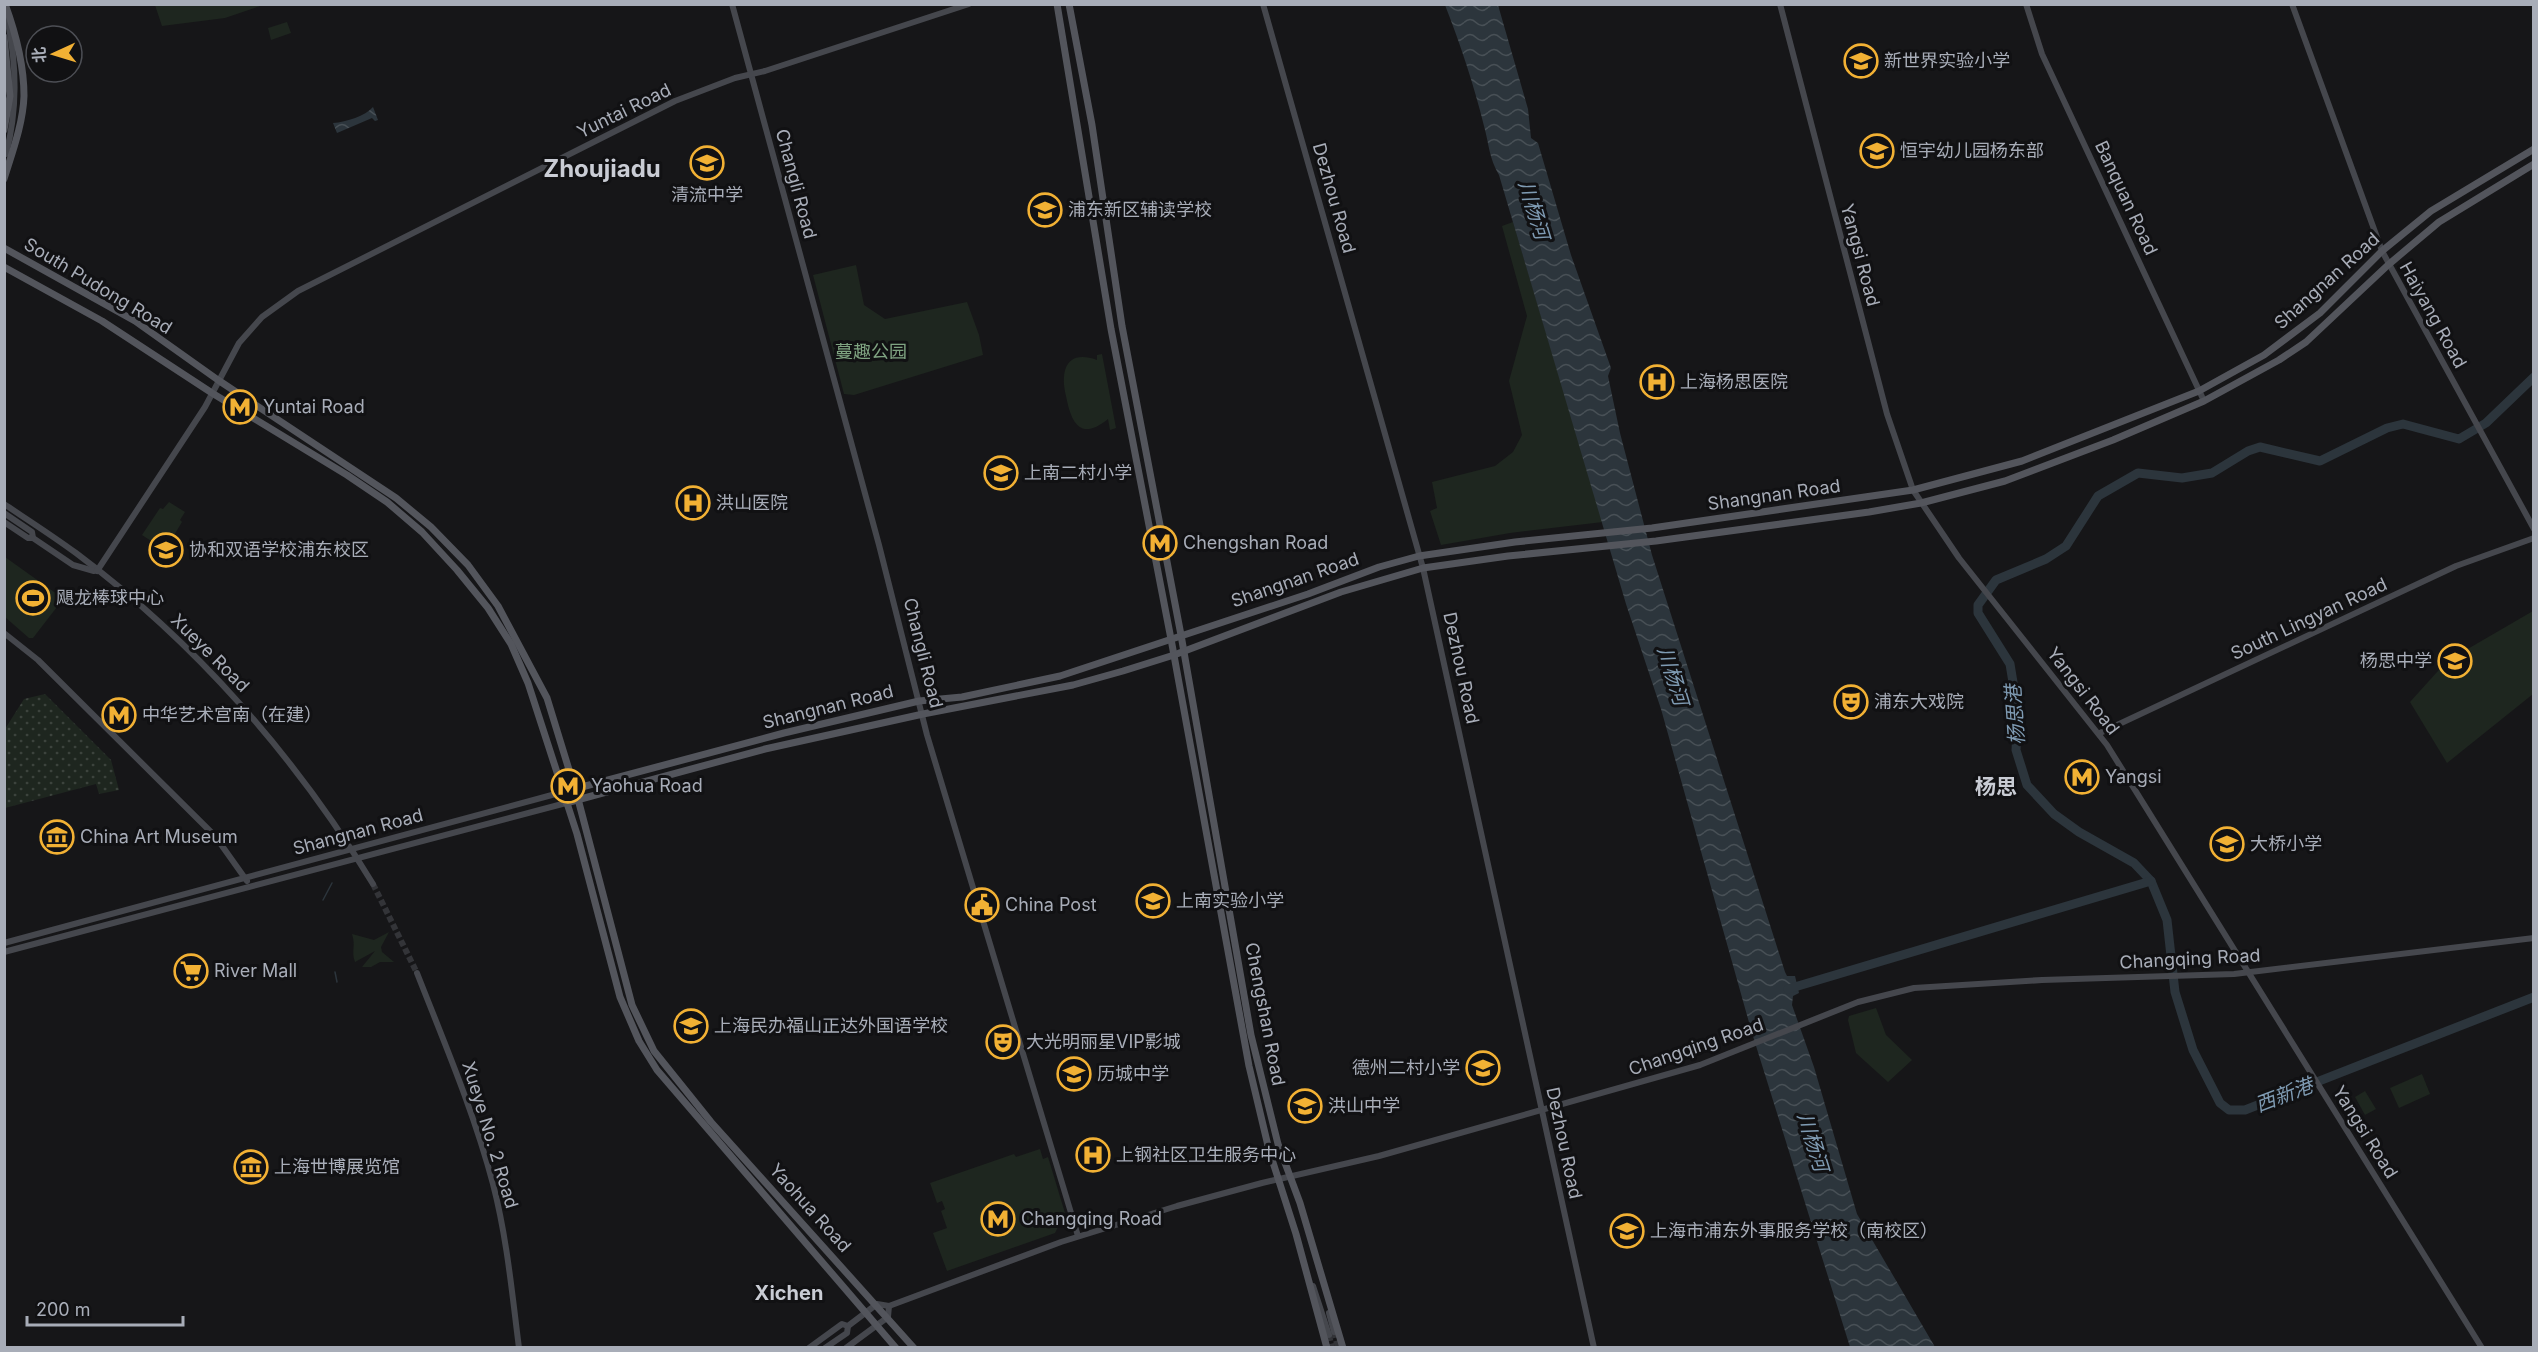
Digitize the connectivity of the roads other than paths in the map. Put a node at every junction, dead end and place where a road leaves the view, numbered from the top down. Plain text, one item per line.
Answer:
1 (5, 4) edge
2 (732, 4) edge
3 (969, 4) edge
4 (1057, 4) edge
5 (1069, 4) edge
6 (1263, 4) edge
7 (1780, 4) edge
8 (2026, 4) edge
9 (2292, 4) edge
10 (4, 37) edge
11 (751, 74) junction
12 (4, 130) edge
13 (2534, 149) edge
14 (6, 154) edge
15 (2534, 164) edge
16 (4, 178) edge
17 (4, 248) edge
18 (2382, 251) junction
19 (2388, 265) junction
20 (4, 267) edge
21 (218, 380) junction
22 (2199, 391) junction
23 (212, 393) junction
24 (2204, 401) junction
25 (1913, 490) junction
26 (1921, 503) junction
27 (4, 504) edge
28 (4, 513) edge
29 (4, 522) edge
30 (2534, 529) edge
31 (2534, 537) edge
32 (33, 538) junction
33 (1419, 556) junction
34 (1423, 568) junction
35 (97, 571) junction
36 (4, 633) edge
37 (1181, 635) junction
38 (1171, 639) junction
39 (1184, 651) junction
40 (1174, 655) junction
41 (919, 701) junction
42 (923, 714) junction
43 (2100, 733) junction
44 (573, 788) junction
45 (563, 792) junction
46 (578, 799) junction
47 (566, 803) junction
48 (351, 849) junction
49 (357, 858) junction
50 (245, 878) junction
51 (373, 884) tunnel mouth
52 (251, 886) junction
53 (2534, 938) edge
54 (4, 943) edge
55 (4, 952) edge
56 (417, 973) tunnel mouth
57 (2249, 973) junction
58 (1542, 1110) junction
59 (1289, 1177) junction
60 (1277, 1179) junction
61 (1078, 1236) junction
62 (1306, 1268) junction
63 (1324, 1282) junction
64 (877, 1304) junction
65 (889, 1306) junction
66 (867, 1312) junction
67 (888, 1317) junction
68 (877, 1325) junction
69 (848, 1326) junction
70 (519, 1347) edge
71 (809, 1347) edge
72 (825, 1347) edge
73 (846, 1347) edge
74 (896, 1347) edge
75 (914, 1347) edge
76 (1327, 1347) edge
77 (1343, 1347) edge
78 (1594, 1347) edge
79 (2482, 1347) edge

1 - 14 street
1 - 16 main road
2 - 11 street, Changli Road
3 - 11 street, Yuntai Road
4 - 38 main road, Chengshan Road
5 - 37 main road, Chengshan Road
6 - 33 street, Dezhou Road
7 - 25 street, Yangsi Road
8 - 22 street, Banquan Road
9 - 18 street, Haiyang Road
10 - 12 main road
11 - 21 street, Yuntai Road
11 - 41 street, Changli Road
13 - 18 main road, Shangnan Road
15 - 19 main road, Shangnan Road
17 - 21 main road, South Pudong Road
18 - 19 street, Haiyang Road
18 - 22 main road, Shangnan Road
19 - 24 main road, Shangnan Road
19 - 30 street, Haiyang Road
20 - 23 main road, South Pudong Road
21 - 23 street, Yuntai Road
21 - 44 main road, South Pudong Road
22 - 24 street, Banquan Road
22 - 25 main road, Shangnan Road
23 - 35 street, Yuntai Road
23 - 45 main road, South Pudong Road
24 - 26 main road, Shangnan Road
25 - 26 street, Yangsi Road
25 - 33 main road, Shangnan Road
26 - 34 main road, Shangnan Road
26 - 43 street, Yangsi Road
27 - 35 street, Xueye Road
28 - 32 street
29 - 32 street, Xueye Road
31 - 43 street, South Lingyan Road
32 - 35 street, Xueye Road
33 - 34 street, Dezhou Road
33 - 37 main road, Shangnan Road
34 - 39 main road, Shangnan Road
34 - 58 street, Dezhou Road
35 - 48 street, Xueye Road
36 - 50 street
37 - 38 main road, Shangnan Road
37 - 39 main road, Chengshan Road
38 - 40 main road, Chengshan Road
38 - 41 main road, Shangnan Road
39 - 40 main road, Shangnan Road
39 - 59 main road, Chengshan Road
40 - 42 main road, Shangnan Road
40 - 60 main road, Chengshan Road
41 - 42 street, Changli Road
41 - 44 main road, Shangnan Road
42 - 46 main road, Shangnan Road
42 - 61 street, Changli Road
43 - 57 street, Yangsi Road
44 - 45 main road, Shangnan Road
44 - 46 main road, Yaohua Road
45 - 47 main road, Yaohua Road
45 - 48 street, Shangnan Road
46 - 47 main road, Shangnan Road
46 - 64 main road, Yaohua Road
47 - 49 street, Shangnan Road
47 - 66 main road, Yaohua Road
48 - 49 street, Xueye Road
48 - 50 street, Shangnan Road
49 - 51 street, Xueye Road
49 - 52 street, Shangnan Road
50 - 52 street
50 - 54 street, Shangnan Road
52 - 55 street, Shangnan Road
53 - 57 street, Changqing Road
56 - 70 street, Xueye No. 2 Road
57 - 58 street, Changqing Road
57 - 79 street, Yangsi Road
58 - 59 street, Changqing Road
58 - 78 street, Dezhou Road
59 - 60 street, Changqing Road
59 - 63 main road, Chengshan Road
60 - 61 street, Changqing Road
60 - 62 main road, Chengshan Road
61 - 65 street, Changqing Road
62 - 63 street
62 - 76 main road, Chengshan Road
63 - 77 main road, Chengshan Road
64 - 65 street, Changqing Road
64 - 66 street
64 - 67 main road, Yaohua Road
65 - 67 street
66 - 68 main road, Yaohua Road
66 - 69 street
67 - 68 street
67 - 75 main road, Yaohua Road
68 - 73 street
68 - 74 main road, Yaohua Road
69 - 71 street
69 - 72 street

